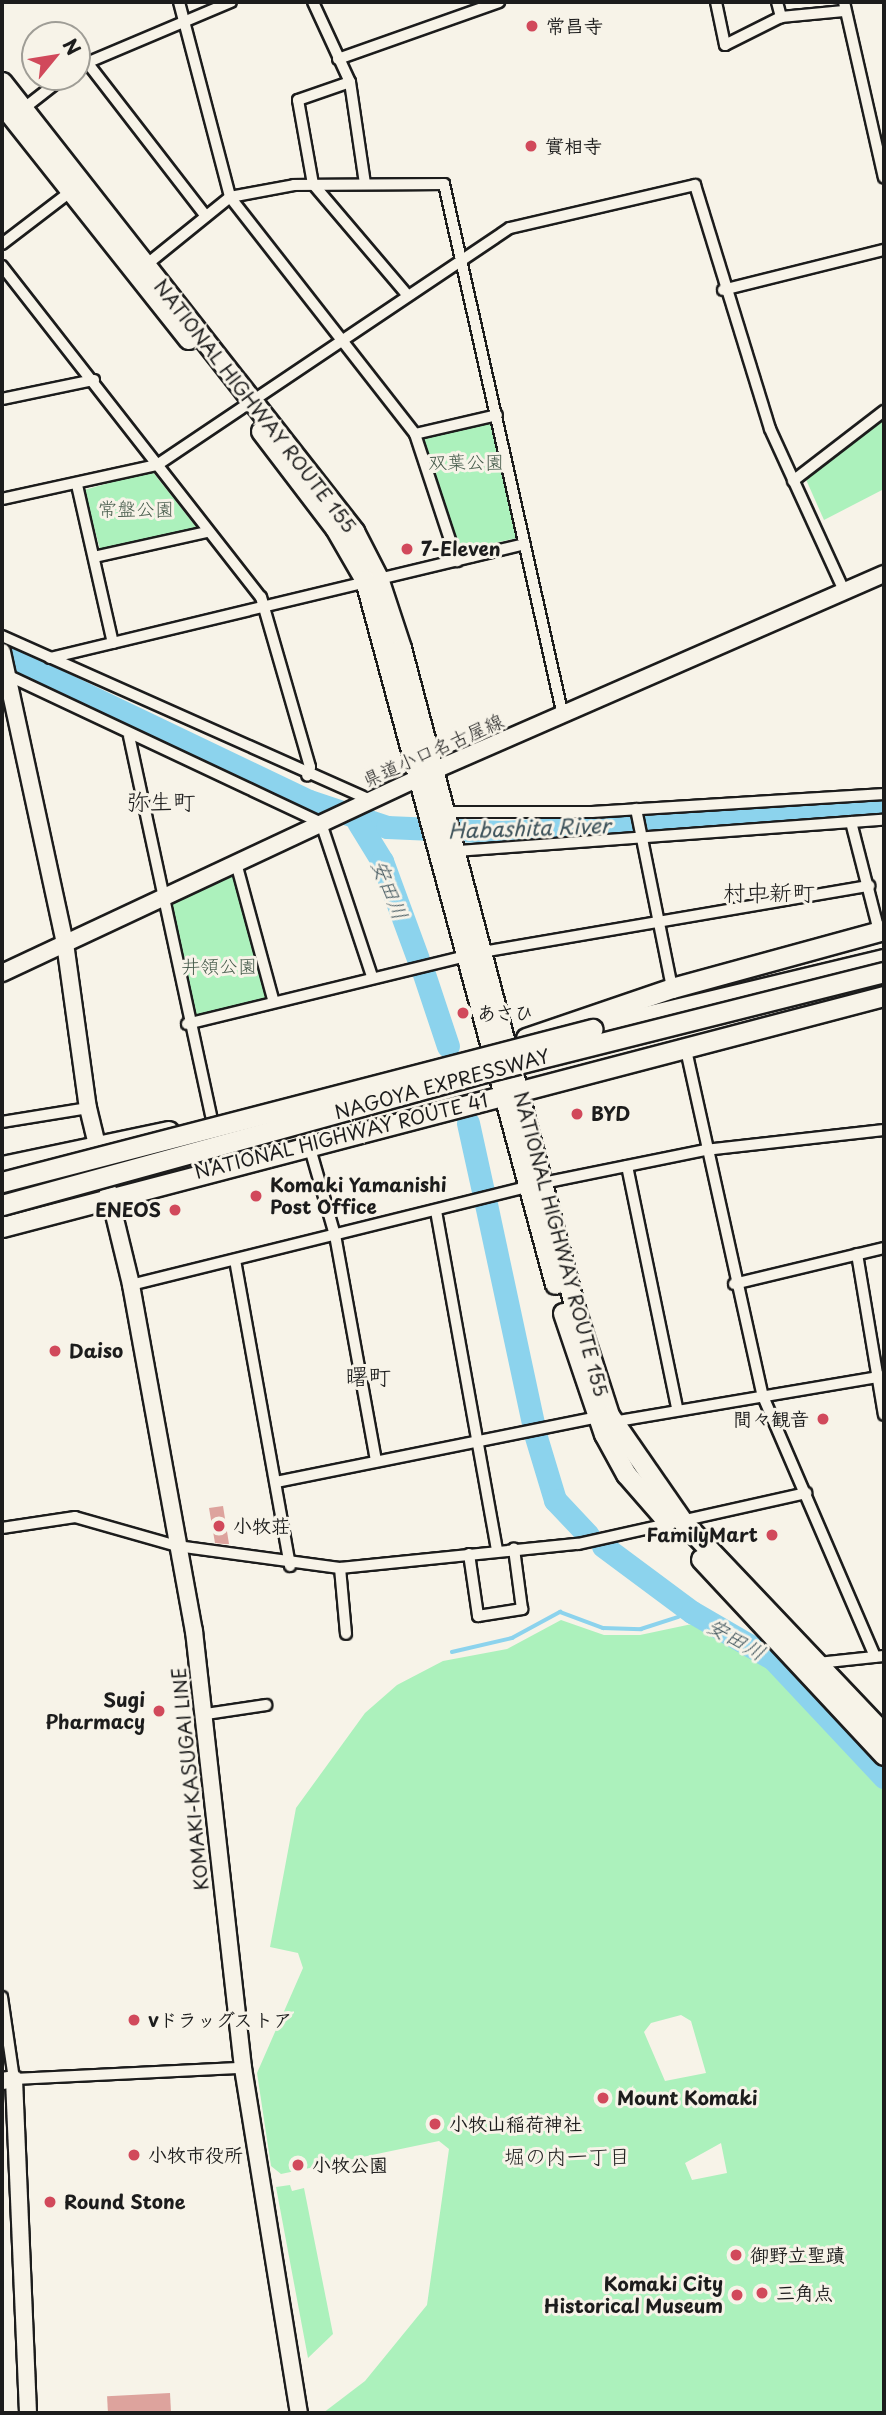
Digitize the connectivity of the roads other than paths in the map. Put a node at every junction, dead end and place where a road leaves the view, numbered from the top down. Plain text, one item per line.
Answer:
1 (179, 2) edge
2 (231, 2) edge
3 (313, 2) edge
4 (499, 2) edge
5 (716, 2) edge
6 (776, 2) edge
7 (844, 7) edge
8 (781, 17) junction
9 (187, 18) junction
10 (338, 59) junction
11 (91, 60) edge
12 (91, 75) edge
13 (2, 82) edge
14 (350, 82) junction
15 (45, 91) edge
16 (2, 104) edge
17 (23, 108) junction
18 (884, 178) edge
19 (313, 184) junction
20 (365, 184) junction
21 (76, 187) junction
22 (230, 197) junction
23 (206, 216) junction
24 (2, 244) edge
25 (884, 250) edge
26 (461, 256) junction
27 (146, 265) junction
28 (2, 266) edge
29 (723, 290) junction
30 (405, 292) junction
31 (338, 338) junction
32 (94, 380) junction
33 (2, 399) edge
34 (248, 405) junction
35 (884, 411) edge
36 (497, 415) junction
37 (415, 434) junction
38 (157, 465) junction
39 (793, 481) junction
40 (77, 485) junction
41 (2, 499) edge
42 (207, 531) junction
43 (525, 544) junction
44 (93, 557) junction
45 (457, 561) junction
46 (884, 574) edge
47 (372, 579) junction
48 (844, 591) junction
49 (263, 604) junction
50 (2, 636) edge
51 (113, 643) junction
52 (2, 652) edge
53 (50, 658) junction
54 (7, 675) junction
55 (563, 716) junction
56 (129, 736) junction
57 (426, 774) junction
58 (307, 776) junction
59 (884, 794) edge
60 (370, 800) junction
61 (636, 808) junction
62 (441, 817) junction
63 (884, 820) edge
64 (851, 822) junction
65 (321, 823) junction
66 (640, 837) junction
67 (449, 844) junction
68 (236, 863) junction
69 (869, 886) junction
70 (161, 898) junction
71 (657, 925) junction
72 (883, 933) edge
73 (65, 943) junction
74 (475, 954) junction
75 (884, 969) edge
76 (2, 974) edge
77 (372, 976) junction
78 (672, 988) junction
79 (884, 996) edge
80 (273, 999) junction
81 (187, 1024) junction
82 (592, 1029) junction
83 (500, 1047) junction
84 (686, 1049) junction
85 (512, 1093) junction
86 (88, 1108) junction
87 (2, 1122) edge
88 (213, 1123) junction
89 (884, 1130) edge
90 (99, 1143) junction
91 (165, 1143) junction
92 (309, 1145) junction
93 (705, 1150) junction
94 (2, 1166) edge
95 (627, 1166) junction
96 (2, 1182) edge
97 (536, 1185) junction
98 (2, 1190) edge
99 (111, 1194) junction
100 (2, 1205) edge
101 (436, 1211) junction
102 (2, 1227) edge
103 (335, 1236) junction
104 (884, 1248) edge
105 (856, 1254) junction
106 (235, 1259) junction
107 (734, 1284) junction
108 (131, 1285) junction
109 (880, 1378) edge
110 (762, 1394) junction
111 (677, 1408) junction
112 (884, 1415) edge
113 (606, 1418) junction
114 (477, 1442) junction
115 (376, 1461) junction
116 (276, 1482) junction
117 (806, 1493) junction
118 (677, 1523) junction
119 (2, 1528) edge
120 (177, 1546) junction
121 (514, 1549) junction
122 (497, 1550) junction
123 (469, 1553) junction
124 (290, 1566) junction
125 (340, 1569) junction
126 (346, 1634) dead end
127 (879, 1657) edge
128 (818, 1663) junction
129 (266, 1706) dead end
130 (205, 1714) junction
131 (884, 1734) edge
132 (884, 1755) edge
133 (2, 1997) edge
134 (243, 2068) junction
135 (8, 2080) edge
136 (29, 2413) edge
137 (299, 2413) edge

1 - 9 street
2 - 9 street
3 - 10 street
4 - 10 street
5 - 8 street
6 - 8 street
7 - 8 street
7 - 18 street
9 - 11 street
9 - 22 street
10 - 14 street
12 - 23 street
13 - 17 highway, NATIONAL HIGHWAY ROUTE 155
14 - 19 street
14 - 20 street
15 - 17 street
16 - 21 highway, NATIONAL HIGHWAY ROUTE 155
17 - 21 highway, NATIONAL HIGHWAY ROUTE 155
19 - 20 street
19 - 22 street
19 - 30 street
20 - 26 street
21 - 24 street
21 - 27 highway, NATIONAL HIGHWAY ROUTE 155
21 - 34 highway, NATIONAL HIGHWAY ROUTE 155
22 - 23 street
22 - 31 street
23 - 27 street
25 - 29 street
26 - 29 street
26 - 30 street
26 - 36 street
27 - 34 highway, NATIONAL HIGHWAY ROUTE 155
28 - 32 street
29 - 39 street
30 - 31 street
31 - 34 street
31 - 37 street
32 - 33 street
32 - 38 street
34 - 38 street
34 - 47 highway, NATIONAL HIGHWAY ROUTE 155
35 - 39 street
36 - 37 street
36 - 43 street
37 - 45 street
38 - 40 street
38 - 42 street
39 - 48 street
40 - 41 street
40 - 44 street
42 - 44 street
42 - 49 street
43 - 45 street
43 - 55 street
44 - 51 street
45 - 47 street
46 - 48 main road, 県道小口名古屋線
47 - 49 street
47 - 57 highway, NATIONAL HIGHWAY ROUTE 155
48 - 55 main road, 県道小口名古屋線
49 - 51 street
49 - 58 street
50 - 53 street
51 - 53 street
52 - 54 main road, KOMAKI-KASUGAI LINE
53 - 58 street
54 - 56 street
54 - 73 main road, KOMAKI-KASUGAI LINE
55 - 57 main road, 県道小口名古屋線
56 - 65 street
56 - 70 street
57 - 60 main road, 県道小口名古屋線
57 - 62 highway, NATIONAL HIGHWAY ROUTE 155
58 - 60 street
59 - 61 street
60 - 65 main road, 県道小口名古屋線
61 - 62 street
61 - 66 street
62 - 67 highway, NATIONAL HIGHWAY ROUTE 155
63 - 64 street
64 - 66 street
64 - 69 street
65 - 68 main road, 県道小口名古屋線
65 - 77 street
66 - 67 street
66 - 71 street
67 - 74 highway, NATIONAL HIGHWAY ROUTE 155
68 - 70 main road, 県道小口名古屋線
68 - 80 street
69 - 71 street
69 - 72 street
70 - 73 main road, 県道小口名古屋線
70 - 81 street
71 - 74 street
71 - 78 street
72 - 78 highway
72 - 82 highway
73 - 76 main road, 県道小口名古屋線
73 - 86 main road, KOMAKI-KASUGAI LINE
74 - 77 street
74 - 83 highway, NATIONAL HIGHWAY ROUTE 155
75 - 82 highway
75 - 100 highway, NAGOYA EXPRESSWAY, bridge
77 - 80 street
78 - 83 highway
79 - 84 highway, NATIONAL HIGHWAY ROUTE 41
80 - 81 street
81 - 88 street
82 - 91 highway, NAGOYA EXPRESSWAY, bridge
83 - 85 highway, NATIONAL HIGHWAY ROUTE 155
83 - 88 highway
84 - 85 highway, NATIONAL HIGHWAY ROUTE 41
84 - 93 street
85 - 92 highway, NATIONAL HIGHWAY ROUTE 41
85 - 97 highway, NATIONAL HIGHWAY ROUTE 155
86 - 87 street
86 - 90 main road, KOMAKI-KASUGAI LINE
88 - 90 highway
89 - 93 street
90 - 94 highway
90 - 99 main road, KOMAKI-KASUGAI LINE
91 - 96 highway, NAGOYA EXPRESSWAY, bridge
91 - 98 highway, bridge
92 - 99 highway, NATIONAL HIGHWAY ROUTE 41
92 - 103 street
93 - 95 street
93 - 107 street
95 - 97 street
95 - 111 street
97 - 101 street
97 - 113 highway, NATIONAL HIGHWAY ROUTE 155
99 - 102 highway, NATIONAL HIGHWAY ROUTE 41
99 - 108 main road, KOMAKI-KASUGAI LINE
101 - 103 street
101 - 114 street
103 - 106 street
103 - 115 street
104 - 105 street
105 - 107 street
105 - 109 street
106 - 108 street
106 - 116 street
107 - 110 street
108 - 120 main road, KOMAKI-KASUGAI LINE
109 - 110 street
109 - 112 street
110 - 111 street
110 - 117 street
111 - 113 street
113 - 114 street
113 - 118 highway, NATIONAL HIGHWAY ROUTE 155
114 - 115 street
114 - 122 street
115 - 116 street
116 - 124 street
117 - 118 street
117 - 127 street
118 - 121 street
118 - 128 highway, NATIONAL HIGHWAY ROUTE 155
118 - 132 highway, NATIONAL HIGHWAY ROUTE 155
119 - 120 street
120 - 124 street
120 - 130 main road, KOMAKI-KASUGAI LINE
121 - 122 street
121 - 123 street
122 - 123 street
123 - 125 street
124 - 125 street
125 - 126 street
127 - 128 street
128 - 131 highway, NATIONAL HIGHWAY ROUTE 155
129 - 130 street
130 - 134 main road, KOMAKI-KASUGAI LINE
133 - 135 street
134 - 135 street
134 - 137 main road, KOMAKI-KASUGAI LINE
135 - 136 main road

